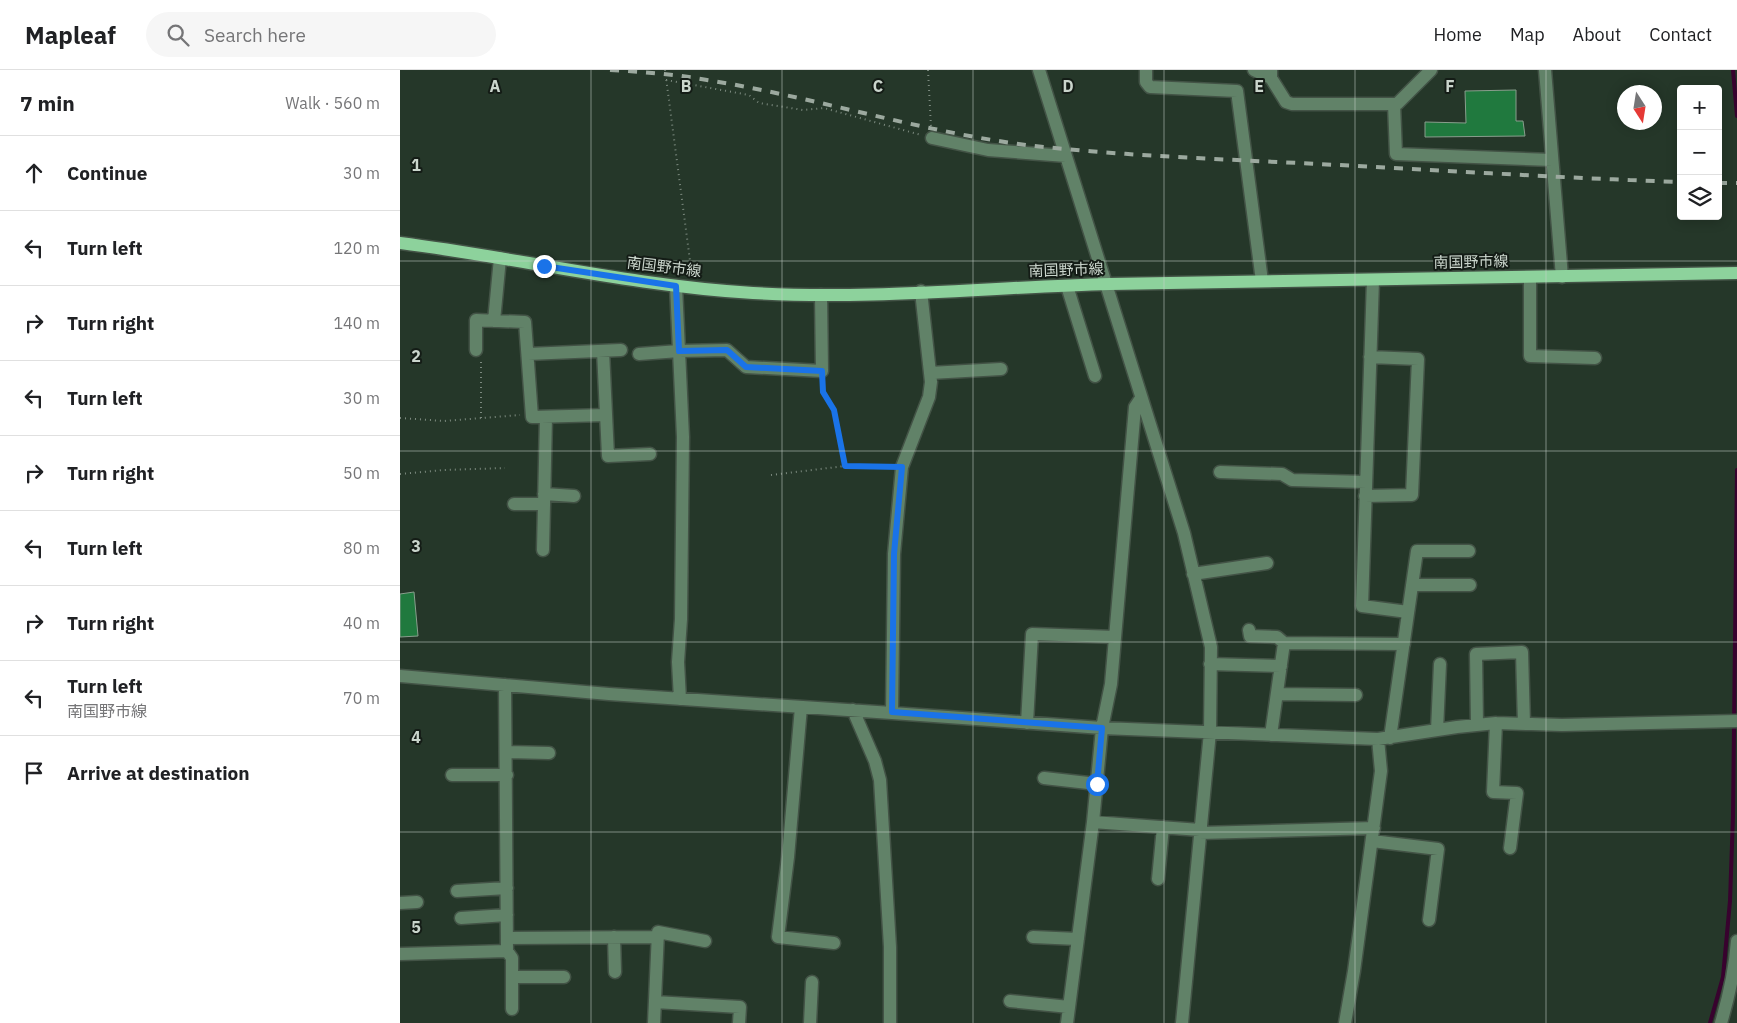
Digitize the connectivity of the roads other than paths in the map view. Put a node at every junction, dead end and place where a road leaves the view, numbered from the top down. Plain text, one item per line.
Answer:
1 (1039, 70) edge
2 (1146, 70) edge
3 (1254, 70) edge
4 (1431, 70) edge
5 (1545, 70) edge
6 (1271, 74) edge
7 (1394, 109) junction
8 (932, 138) road end
9 (1066, 156) junction
10 (1552, 160) junction
11 (400, 243) edge
12 (500, 258) junction
13 (1737, 273) edge
14 (1562, 277) junction
15 (1530, 278) junction
16 (1373, 280) junction
17 (1262, 281) junction
18 (1106, 284) junction
19 (676, 286) junction
20 (1068, 286) junction
21 (921, 291) junction
22 (821, 295) junction
23 (494, 321) junction
24 (476, 350) road end
25 (620, 350) dead end
26 (603, 351) junction
27 (679, 351) junction
28 (528, 354) junction
29 (639, 354) dead end
30 (1370, 356) junction
31 (1595, 358) dead end
32 (1000, 369) dead end
33 (930, 374) junction
34 (1095, 376) dead end
35 (1142, 398) junction
36 (606, 416) junction
37 (546, 417) junction
38 (650, 454) dead end
39 (1220, 472) dead end
40 (1366, 482) junction
41 (574, 496) dead end
42 (1365, 496) junction
43 (544, 499) junction
44 (514, 504) dead end
45 (543, 550) dead end
46 (1469, 550) dead end
47 (1267, 563) dead end
48 (1194, 574) junction
49 (1412, 585) junction
50 (1470, 585) dead end
51 (1408, 612) junction
52 (1249, 630) dead end
53 (1115, 637) junction
54 (1284, 643) junction
55 (1404, 644) junction
56 (1210, 664) junction
57 (1440, 664) dead end
58 (1281, 666) junction
59 (400, 676) edge
60 (505, 685) junction
61 (1277, 694) junction
62 (1356, 695) dead end
63 (680, 699) junction
64 (801, 707) junction
65 (853, 710) junction
66 (892, 712) junction
67 (1737, 721) edge
68 (1027, 723) junction
69 (1496, 724) junction
70 (1524, 724) junction
71 (1477, 725) junction
72 (1102, 728) junction
73 (1437, 730) junction
74 (1210, 732) junction
75 (1272, 734) junction
76 (1384, 738) junction
77 (507, 752) junction
78 (549, 753) dead end
79 (452, 775) dead end
80 (507, 775) junction
81 (1044, 778) dead end
82 (1097, 784) junction
83 (1093, 822) junction
84 (1163, 828) junction
85 (1200, 832) junction
86 (1373, 835) junction
87 (1510, 848) dead end
88 (1158, 879) dead end
89 (507, 888) junction
90 (457, 891) dead end
91 (416, 902) dead end
92 (400, 903) edge
93 (507, 915) junction
94 (461, 918) dead end
95 (1429, 920) dead end
96 (658, 936) junction
97 (614, 937) junction
98 (1033, 937) dead end
99 (1078, 939) junction
100 (705, 941) dead end
101 (1737, 941) edge
102 (834, 943) dead end
103 (507, 945) junction
104 (400, 954) edge
105 (615, 972) dead end
106 (512, 977) junction
107 (564, 977) dead end
108 (812, 982) dead end
109 (1010, 1001) dead end
110 (655, 1002) junction
111 (1069, 1007) junction
112 (512, 1009) dead end
113 (654, 1023) edge
114 (739, 1023) edge
115 (810, 1023) edge
116 (890, 1023) edge
117 (1067, 1023) edge
118 (1182, 1023) edge
119 (1345, 1023) edge
120 (1721, 1023) edge

1 - 9 street
2 - 17 street
3 - 6 street
4 - 7 street
5 - 10 street
6 - 7 street
7 - 10 street
8 - 9 street
9 - 18 street
10 - 14 street
11 - 12 main road, 南国野市線
12 - 19 main road, 南国野市線
12 - 23 street
13 - 14 main road, 南国野市線
14 - 15 main road, 南国野市線
15 - 16 main road, 南国野市線
15 - 31 street
16 - 17 main road, 南国野市線
16 - 30 street
17 - 18 main road, 南国野市線
18 - 20 main road, 南国野市線
18 - 35 street
19 - 22 main road, 南国野市線
19 - 27 street
20 - 21 main road, 南国野市線
20 - 34 street
21 - 22 main road, 南国野市線
21 - 33 street
22 - 27 street
23 - 24 street
23 - 28 street
25 - 26 street
26 - 28 street
26 - 36 street
27 - 29 street
27 - 63 street
28 - 37 street
30 - 40 street
30 - 42 street
32 - 33 street
33 - 66 street
35 - 48 street
35 - 53 street
36 - 37 street
36 - 38 street
37 - 43 street
39 - 40 street
40 - 42 street
41 - 43 street
42 - 51 street
43 - 44 street
43 - 45 street
46 - 49 street
47 - 48 street
48 - 56 street
49 - 50 street
49 - 51 street
51 - 55 street
52 - 54 street
53 - 68 street
53 - 72 street
54 - 55 street
54 - 58 street
55 - 76 street
56 - 58 street
56 - 74 street
57 - 73 street
58 - 61 street
59 - 60 street
60 - 63 street
60 - 77 street
61 - 62 street
61 - 75 street
63 - 64 street
64 - 65 street
64 - 102 street
65 - 66 street
65 - 116 street
66 - 68 street
67 - 70 street
68 - 72 street
69 - 70 street
69 - 71 street
69 - 87 street
70 - 71 street
71 - 73 street
72 - 74 street
72 - 82 street
73 - 76 street
74 - 75 street
74 - 85 street
75 - 76 street
76 - 86 street
77 - 78 street
77 - 80 street
79 - 80 street
80 - 89 street
81 - 82 street
82 - 83 street
83 - 84 street
83 - 99 street
84 - 85 street
84 - 88 street
85 - 86 street
85 - 118 street
86 - 95 street
86 - 119 street
89 - 90 street
89 - 93 street
91 - 92 street
93 - 94 street
93 - 103 street
96 - 97 street
96 - 100 street
96 - 110 street
97 - 103 street
97 - 105 street
98 - 99 street
99 - 111 street
101 - 120 street
103 - 104 street
103 - 106 street
106 - 107 street
106 - 112 street
108 - 115 street
109 - 111 street
110 - 113 street
110 - 114 street
111 - 117 street

